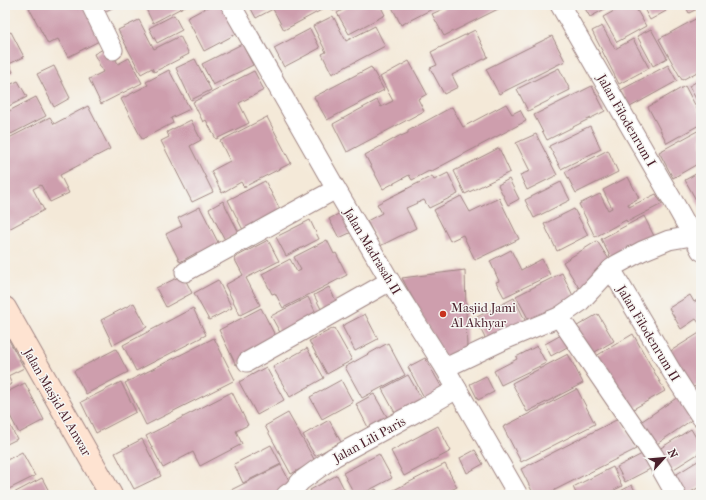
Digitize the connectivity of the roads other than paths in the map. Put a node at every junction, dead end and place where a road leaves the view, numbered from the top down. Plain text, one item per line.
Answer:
1 (91, 5) edge
2 (231, 5) edge
3 (560, 5) edge
4 (113, 50) dead end
5 (336, 189) junction
6 (697, 244) edge
7 (611, 269) junction
8 (185, 272) dead end
9 (390, 281) junction
10 (5, 308) edge
11 (559, 317) junction
12 (248, 362) dead end
13 (445, 368) junction
14 (457, 389) junction
15 (701, 417) edge
16 (111, 495) edge
17 (286, 495) edge
18 (518, 495) edge
19 (676, 495) edge

1 - 4 street
2 - 5 street, Jalan Madrasah II
3 - 6 street, Jalan Filodenrum I
5 - 8 street
5 - 9 street, Jalan Madrasah II
6 - 7 street
7 - 11 street
7 - 15 street, Jalan Filodenrum II
9 - 12 street
9 - 13 street, Jalan Madrasah II
10 - 16 street, Jalan Masjid Al Anwar
11 - 13 street
11 - 19 street
13 - 14 street, Jalan Madrasah II
14 - 17 street, Jalan Lili Paris
14 - 18 street, Jalan Madrasah II

